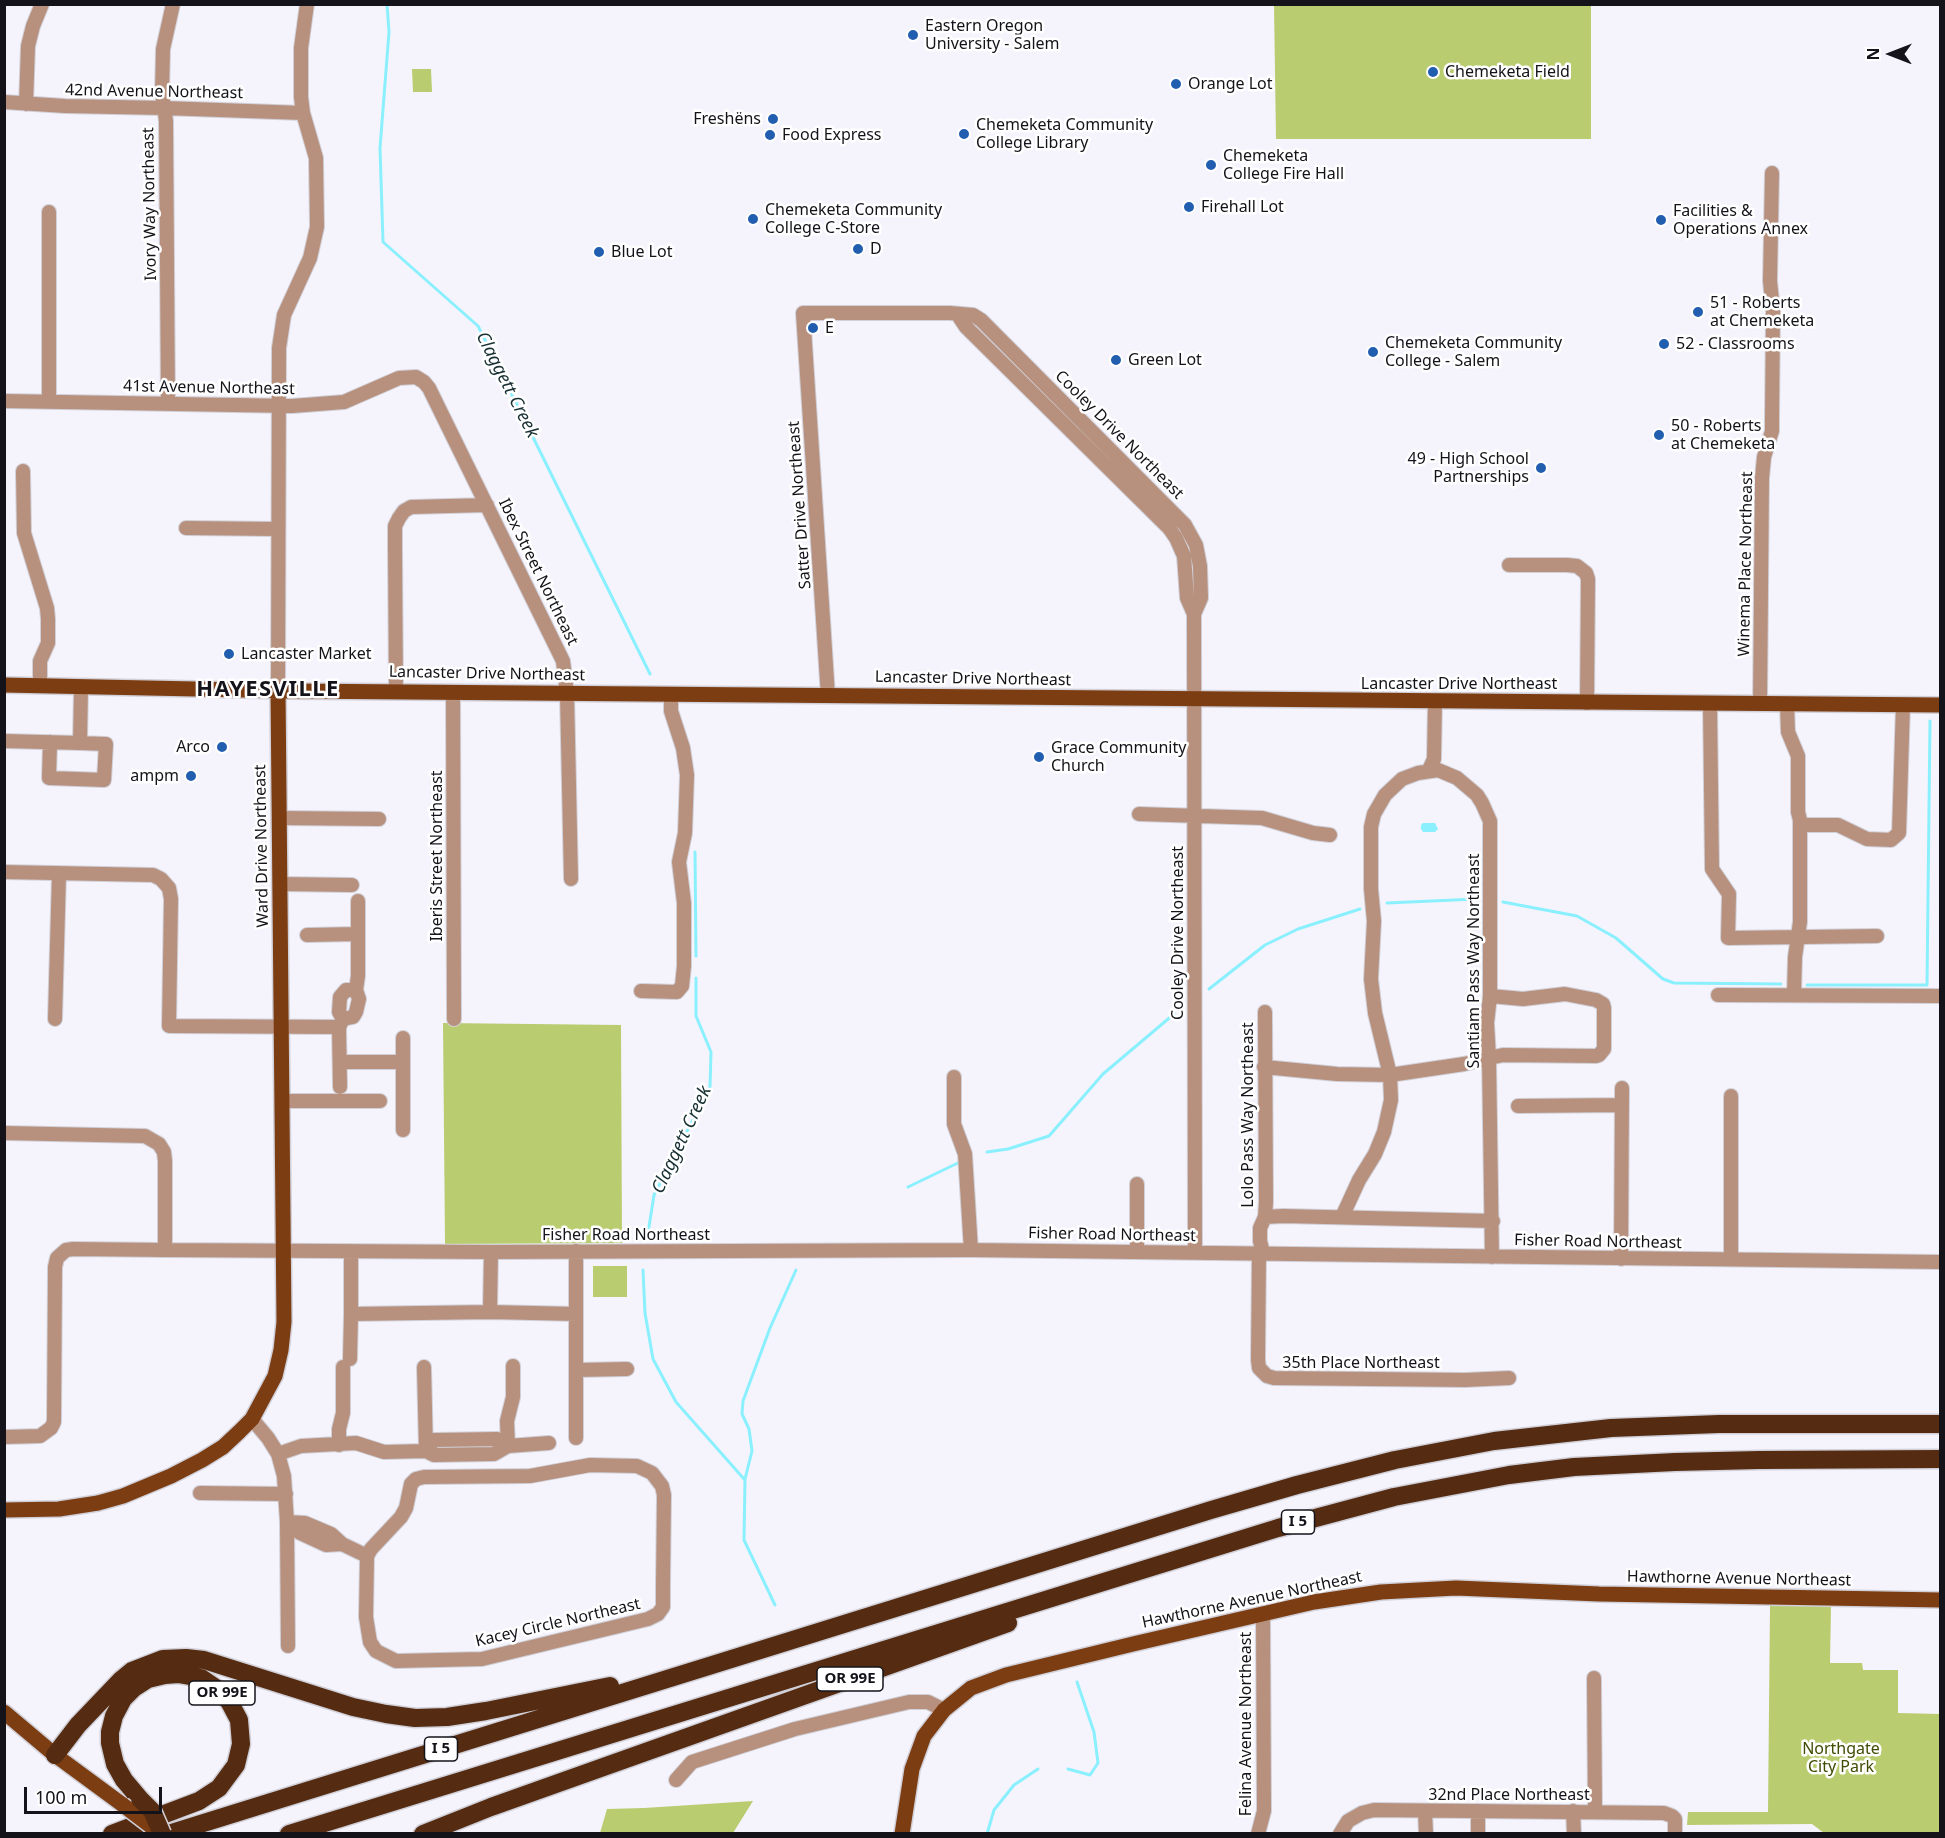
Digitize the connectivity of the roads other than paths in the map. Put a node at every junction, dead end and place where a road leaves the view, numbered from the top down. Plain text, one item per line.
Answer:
1 (42, 4) edge
2 (173, 4) edge
3 (307, 4) edge
4 (4, 102) edge
5 (26, 104) junction
6 (164, 108) junction
7 (303, 113) junction
8 (1772, 173) dead end
9 (49, 212) dead end
10 (803, 313) joint
11 (408, 377) joint
12 (4, 401) edge
13 (48, 402) junction
14 (168, 404) junction
15 (278, 407) junction
16 (23, 471) dead end
17 (487, 505) junction
18 (186, 528) dead end
19 (278, 529) junction
20 (1509, 565) dead end
21 (4, 685) edge
22 (40, 685) junction
23 (81, 687) junction
24 (278, 690) junction
25 (396, 692) junction
26 (453, 692) junction
27 (567, 693) junction
28 (671, 694) junction
29 (828, 696) junction
30 (1194, 699) junction
31 (1431, 701) junction
32 (1587, 703) junction
33 (1710, 704) junction
34 (1760, 704) junction
35 (1787, 705) junction
36 (1903, 705) junction
37 (1941, 705) edge
38 (6, 741) edge
39 (50, 742) junction
40 (80, 743) junction
41 (1429, 770) junction
42 (1138, 814) dead end
43 (1194, 816) junction
44 (279, 818) junction
45 (379, 819) dead end
46 (1800, 825) junction
47 (1330, 835) dead end
48 (4, 872) edge
49 (59, 874) junction
50 (571, 879) dead end
51 (280, 884) junction
52 (352, 885) dead end
53 (358, 901) dead end
54 (357, 934) junction
55 (307, 935) dead end
56 (1877, 936) dead end
57 (1797, 938) junction
58 (641, 991) dead end
59 (1718, 994) dead end
60 (1794, 994) junction
61 (1490, 996) junction
62 (1941, 996) edge
63 (1265, 1012) dead end
64 (55, 1019) dead end
65 (454, 1019) dead end
66 (341, 1023) junction
67 (281, 1028) junction
68 (403, 1038) dead end
69 (1490, 1058) junction
70 (340, 1062) junction
71 (403, 1062) junction
72 (1264, 1067) junction
73 (1390, 1075) junction
74 (954, 1077) dead end
75 (340, 1087) dead end
76 (1622, 1088) dead end
77 (1731, 1096) dead end
78 (282, 1101) junction
79 (380, 1101) dead end
80 (1622, 1105) junction
81 (1518, 1106) dead end
82 (403, 1130) dead end
83 (4, 1133) edge
84 (1137, 1184) dead end
85 (1265, 1217) junction
86 (1342, 1217) junction
87 (1492, 1221) junction
88 (165, 1250) junction
89 (971, 1250) junction
90 (576, 1251) junction
91 (283, 1252) junction
92 (351, 1252) junction
93 (491, 1252) junction
94 (1137, 1252) junction
95 (1195, 1253) junction
96 (1261, 1253) junction
97 (1492, 1257) junction
98 (1621, 1259) junction
99 (1731, 1259) junction
100 (1941, 1262) edge
101 (490, 1312) junction
102 (351, 1314) junction
103 (576, 1314) junction
104 (513, 1366) dead end
105 (424, 1367) dead end
106 (627, 1369) dead end
107 (576, 1370) junction
108 (1509, 1378) dead end
109 (252, 1419) junction
110 (1941, 1424) edge
111 (4, 1437) edge
112 (576, 1438) dead end
113 (549, 1443) dead end
114 (339, 1445) junction
115 (508, 1446) junction
116 (426, 1451) junction
117 (278, 1454) junction
118 (1941, 1460) edge
119 (200, 1493) dead end
120 (286, 1494) junction
121 (4, 1510) edge
122 (287, 1522) junction
123 (1278, 1528) junction
124 (367, 1556) junction
125 (1941, 1600) edge
126 (1263, 1614) junction
127 (288, 1646) dead end
128 (714, 1664) junction
129 (1594, 1678) dead end
130 (944, 1710) junction
131 (4, 1712) edge
132 (678, 1713) junction
133 (54, 1755) junction
134 (676, 1780) dead end
135 (131, 1802) junction
136 (1425, 1811) junction
137 (1478, 1811) junction
138 (1573, 1811) junction
139 (1595, 1812) junction
140 (112, 1833) edge
141 (161, 1833) edge
142 (168, 1833) edge
143 (289, 1833) edge
144 (328, 1833) edge
145 (423, 1833) edge
146 (902, 1833) edge
147 (1258, 1833) edge
148 (1340, 1833) edge
149 (1426, 1833) edge
150 (1478, 1833) edge
151 (1574, 1833) edge
152 (1675, 1833) edge

1 - 5 street
2 - 6 street, Ivory Way Northeast
3 - 7 street, Ward Drive Northeast
4 - 5 street, 42nd Avenue Northeast
5 - 6 street, 42nd Avenue Northeast
6 - 7 street, 42nd Avenue Northeast
6 - 14 street, Ivory Way Northeast
7 - 15 street, Ward Drive Northeast
8 - 34 street, Winema Place Northeast
9 - 13 street
10 - 29 street, Satter Drive Northeast
10 - 30 street, Cooley Drive Northeast
11 - 15 street, 41st Avenue Northeast
11 - 17 street, Ibex Street Northeast
12 - 13 street, 41st Avenue Northeast
13 - 14 street, 41st Avenue Northeast
14 - 15 street, 41st Avenue Northeast
15 - 19 street, Ward Drive Northeast
16 - 22 street
17 - 25 street
17 - 27 street, Ibex Street Northeast
18 - 19 street
19 - 24 street, Ward Drive Northeast
20 - 32 street
21 - 22 main road, Lancaster Drive Northeast
22 - 23 main road, Lancaster Drive Northeast
23 - 24 main road, Lancaster Drive Northeast
23 - 40 street
24 - 25 main road, Lancaster Drive Northeast
24 - 44 main road, Ward Drive Northeast
25 - 26 main road, Lancaster Drive Northeast
26 - 27 main road, Lancaster Drive Northeast
26 - 65 street, Iberis Street Northeast
27 - 28 main road, Lancaster Drive Northeast
27 - 50 street, Ibex Street Northeast
28 - 29 main road, Lancaster Drive Northeast
28 - 58 street
29 - 30 main road, Lancaster Drive Northeast
30 - 31 main road, Lancaster Drive Northeast
30 - 43 street, Cooley Drive Northeast
31 - 32 main road, Lancaster Drive Northeast
31 - 41 street
32 - 33 main road, Lancaster Drive Northeast
33 - 34 main road, Lancaster Drive Northeast
33 - 57 street
34 - 35 main road, Lancaster Drive Northeast
35 - 36 main road, Lancaster Drive Northeast
35 - 46 street
36 - 37 main road, Lancaster Drive Northeast
36 - 46 street
38 - 39 street
39 - 40 street
39 - 40 street
41 - 61 street, Santiam Pass Way Northeast
41 - 73 street
42 - 43 street
43 - 47 street
43 - 95 street, Cooley Drive Northeast
44 - 45 street
44 - 51 main road, Ward Drive Northeast
46 - 57 street
48 - 49 street
49 - 64 street
49 - 67 street
51 - 52 street
51 - 67 main road, Ward Drive Northeast
53 - 54 street
54 - 55 street
54 - 66 street
56 - 57 street
57 - 60 street
59 - 60 street
60 - 62 street
61 - 69 street, Santiam Pass Way Northeast
61 - 69 street
63 - 72 street, Lolo Pass Way Northeast
66 - 67 street
66 - 70 street
67 - 78 main road, Ward Drive Northeast
68 - 71 street
69 - 73 street
69 - 87 street, Santiam Pass Way Northeast
70 - 71 street
70 - 75 street
71 - 82 street
72 - 73 street
72 - 85 street, Lolo Pass Way Northeast
73 - 86 street
74 - 89 street
76 - 80 street
77 - 99 street
78 - 79 street
78 - 91 main road, Ward Drive Northeast
80 - 81 street
80 - 98 street
83 - 88 street
84 - 94 street
85 - 86 street
85 - 96 street, Lolo Pass Way Northeast
86 - 87 street
87 - 97 street, Santiam Pass Way Northeast
88 - 91 street, Fisher Road Northeast
88 - 111 street, Fisher Road Northeast
89 - 90 street, Fisher Road Northeast
89 - 94 street, Fisher Road Northeast
90 - 93 street, Fisher Road Northeast
90 - 103 street
91 - 92 street, Fisher Road Northeast
91 - 109 main road, Ward Drive Northeast
92 - 93 street, Fisher Road Northeast
92 - 102 street
93 - 101 street
94 - 95 street, Fisher Road Northeast
95 - 96 street, Fisher Road Northeast
96 - 97 street, Fisher Road Northeast
96 - 108 street, 35th Place Northeast
97 - 98 street, Fisher Road Northeast
98 - 99 street, Fisher Road Northeast
99 - 100 street, Fisher Road Northeast
101 - 102 street
101 - 103 street
102 - 114 street
103 - 107 street
104 - 115 street
105 - 116 street
106 - 107 street
107 - 112 street
109 - 117 street
109 - 121 main road, Ward Drive Northeast
110 - 128 highway, I 5
113 - 115 street
114 - 116 street
114 - 117 street
115 - 116 street
117 - 120 street
118 - 123 highway, I 5
119 - 120 street
120 - 122 street
122 - 124 street
122 - 127 street
123 - 132 highway, I 5
123 - 145 highway, OR 99E
124 - 124 street, Kacey Circle Northeast
125 - 126 main road, Hawthorne Avenue Northeast
126 - 130 main road, Hawthorne Avenue Northeast
126 - 147 street, Felina Avenue Northeast
128 - 133 highway
128 - 142 highway, I 5
129 - 139 street
130 - 134 street
130 - 146 main road, Hawthorne Avenue Northeast
131 - 133 main road
132 - 143 highway, I 5
132 - 144 highway, I 5
133 - 135 main road
135 - 140 highway, OR 99E
135 - 141 highway, bridge
136 - 137 street, 32nd Place Northeast
136 - 148 street, 32nd Place Northeast
136 - 149 street
137 - 138 street, 32nd Place Northeast
137 - 150 street
138 - 139 street, 32nd Place Northeast
138 - 151 street
139 - 152 street, 32nd Place Northeast

